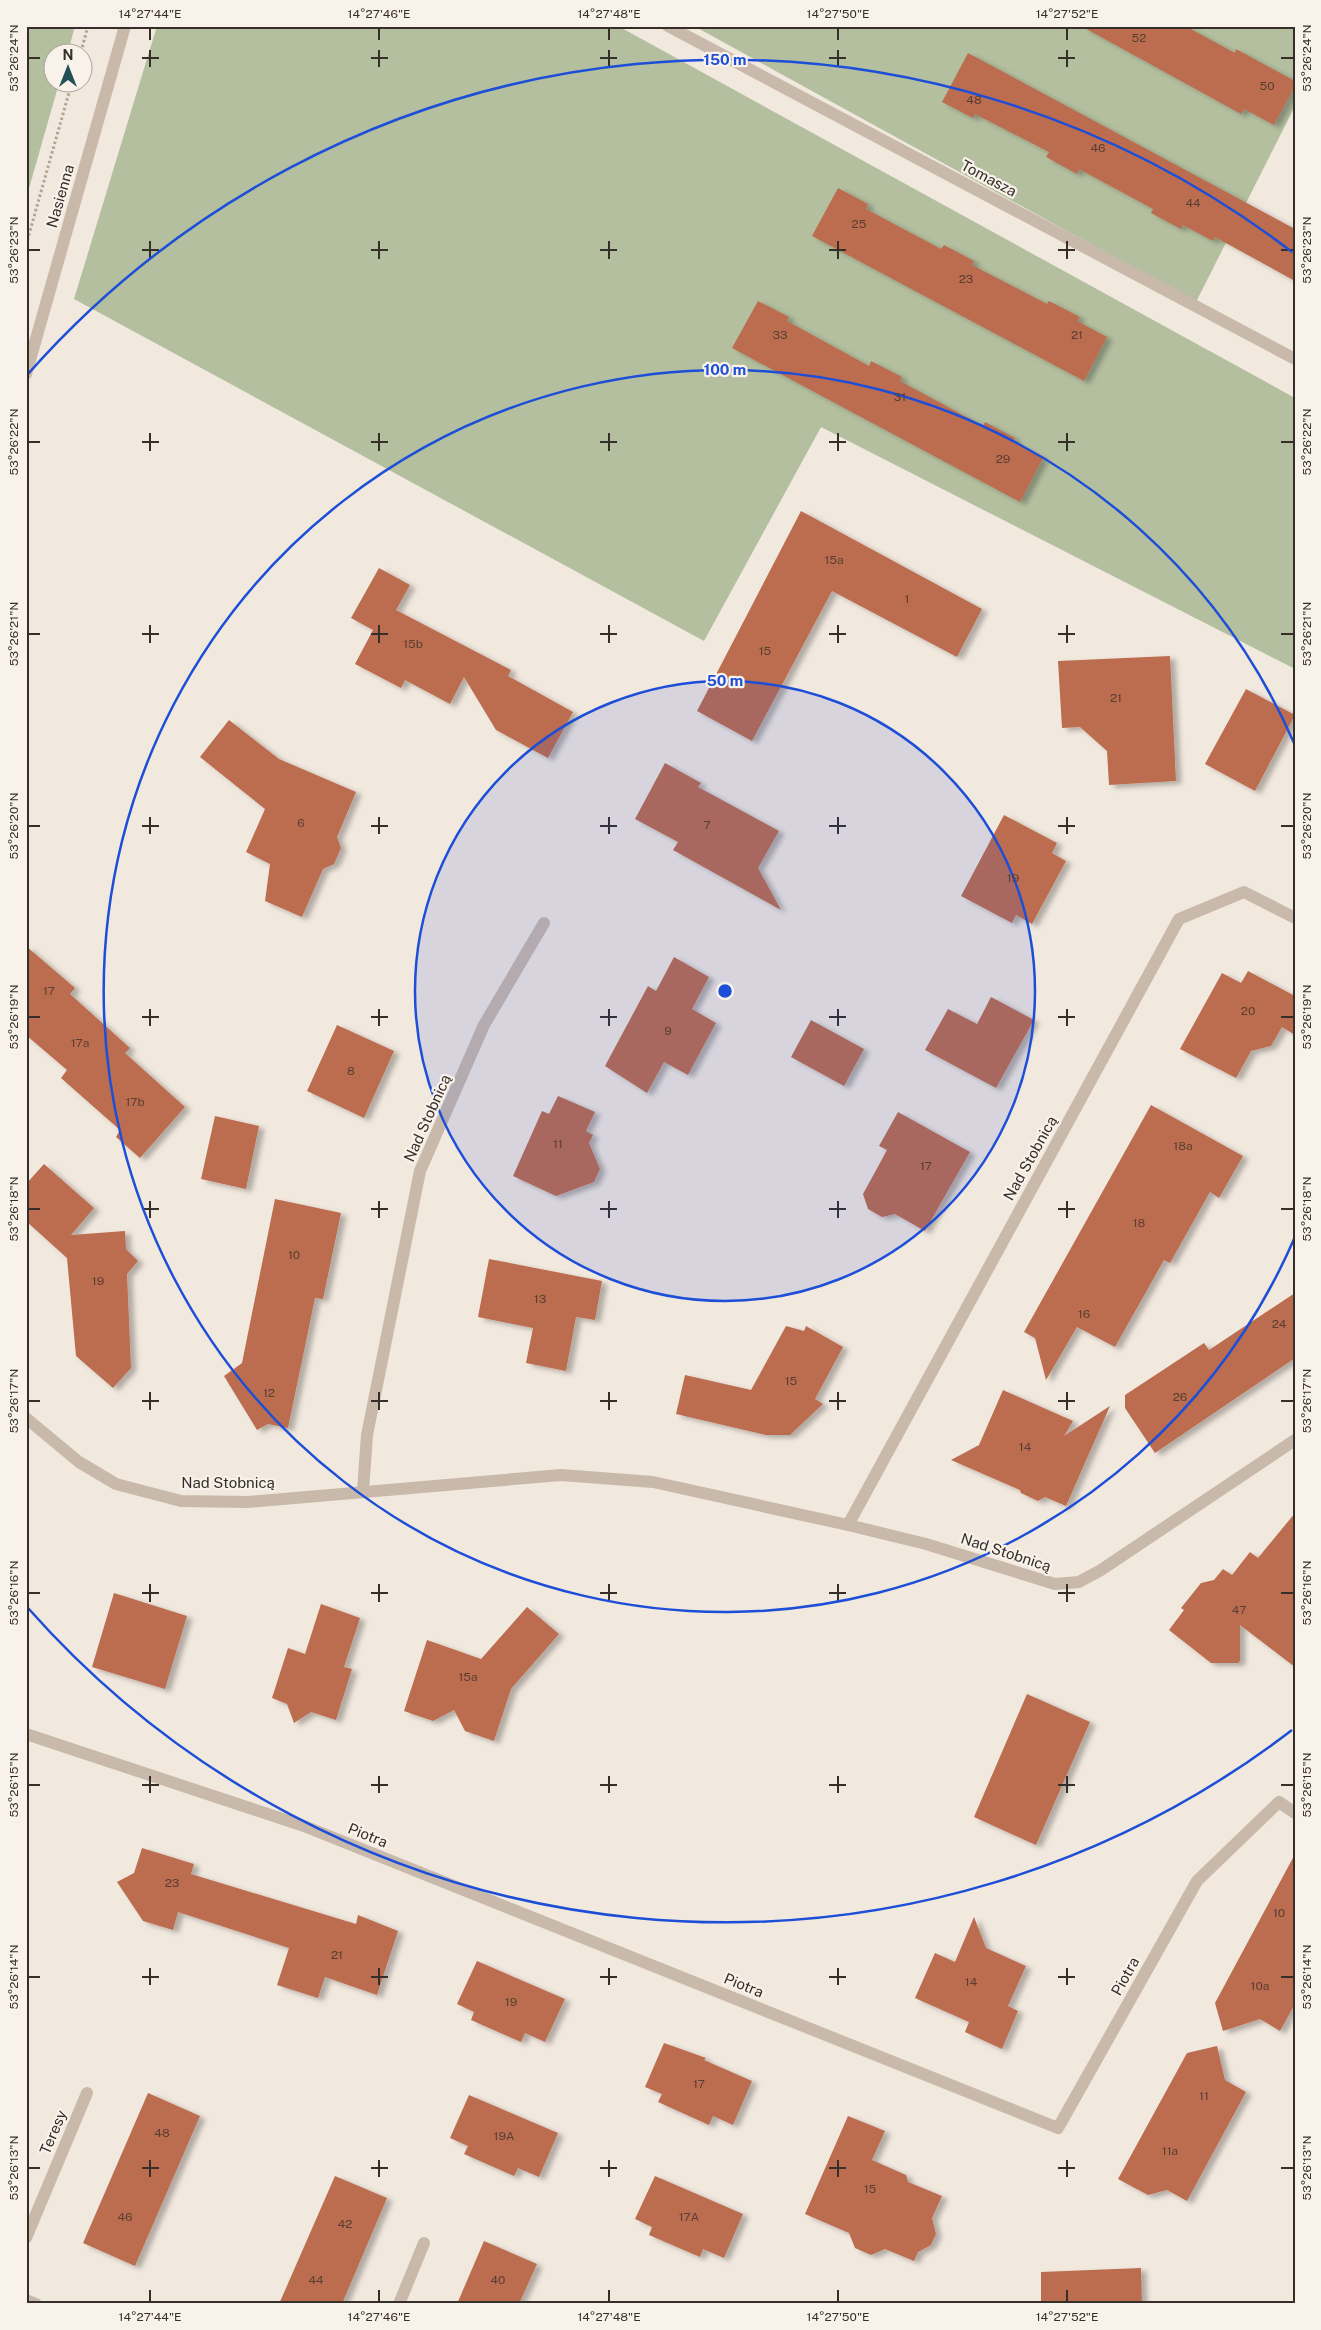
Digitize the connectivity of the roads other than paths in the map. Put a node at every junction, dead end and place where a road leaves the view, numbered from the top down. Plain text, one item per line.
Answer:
1 (125, 26) edge
2 (668, 26) edge
3 (1295, 359) edge
4 (26, 374) edge
5 (1295, 918) edge
6 (544, 923) dead end
7 (26, 1418) edge
8 (1295, 1440) edge
9 (363, 1491) junction
10 (848, 1525) junction
11 (26, 1734) edge
12 (1295, 1812) edge
13 (87, 2093) dead end
14 (26, 2238) edge
15 (424, 2243) dead end
16 (26, 2300) edge
17 (36, 2304) edge
18 (399, 2304) edge

1 - 4 street, Nasienna
2 - 3 street, Tomasza
5 - 10 street, Nad Stobnicą
6 - 9 street, Nad Stobnicą
7 - 9 street, Nad Stobnicą
8 - 10 street, Nad Stobnicą
9 - 10 street, Nad Stobnicą
11 - 12 street, Piotra
13 - 14 street, Teresy
15 - 18 street
16 - 17 street

